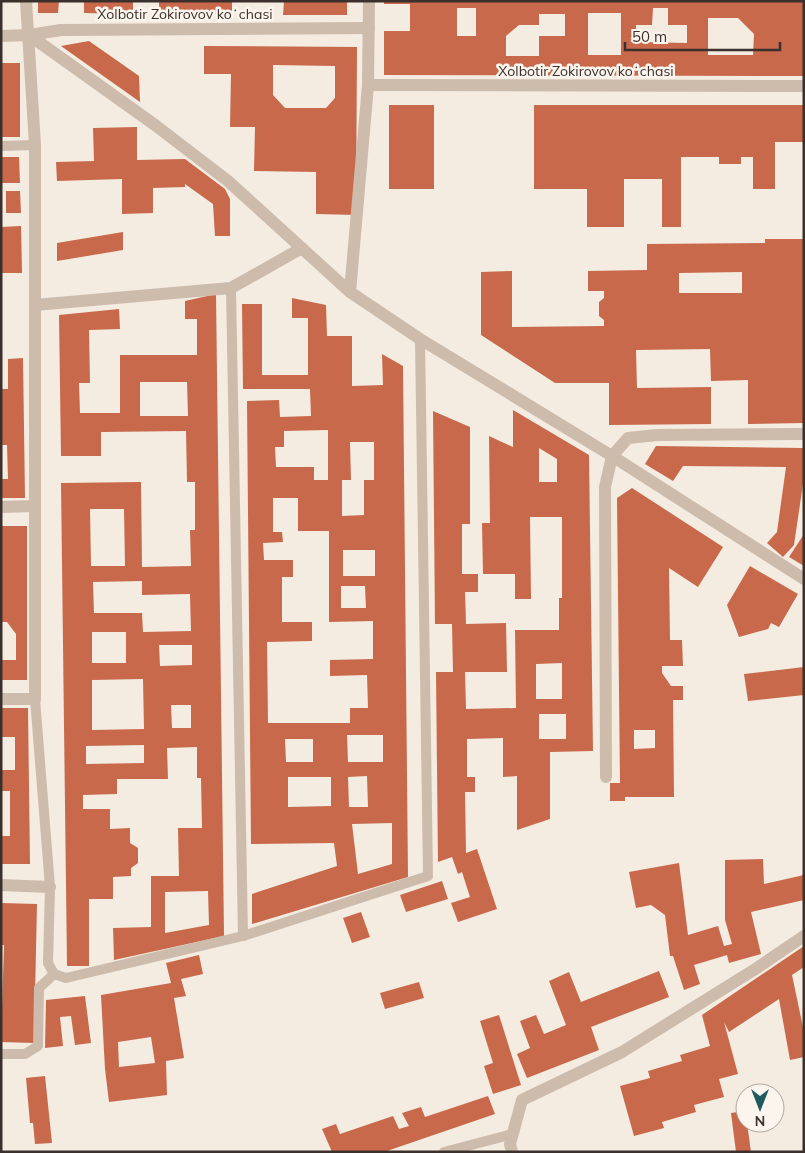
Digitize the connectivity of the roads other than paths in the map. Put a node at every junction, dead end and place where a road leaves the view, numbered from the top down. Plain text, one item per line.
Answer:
1 (26, 1) edge
2 (369, 1) edge
3 (368, 28) junction
4 (29, 35) junction
5 (1, 36) edge
6 (368, 85) junction
7 (804, 86) edge
8 (35, 145) junction
9 (1, 146) edge
10 (302, 248) junction
11 (231, 288) junction
12 (350, 292) junction
13 (35, 305) junction
14 (420, 339) junction
15 (804, 434) edge
16 (612, 456) junction
17 (35, 506) junction
18 (1, 507) edge
19 (804, 579) edge
20 (1, 699) edge
21 (36, 699) junction
22 (606, 777) dead end
23 (1, 885) edge
24 (50, 887) junction
25 (243, 936) junction
26 (804, 936) edge
27 (54, 974) junction
28 (1, 1054) edge
29 (513, 1134) junction
30 (444, 1152) edge
31 (512, 1152) edge

1 - 4 street
2 - 3 street
3 - 4 street, Xolbotir Zokirovov koʻchasi
3 - 6 street
4 - 5 street, Xolbotir Zokirovov koʻchasi
4 - 8 street
4 - 10 street
6 - 7 street, Xolbotir Zokirovov koʻchasi
6 - 12 street
8 - 9 lane
8 - 13 street
10 - 11 street
10 - 12 street
11 - 13 street
11 - 25 lane
12 - 14 street
13 - 17 street
14 - 16 street
14 - 25 lane
15 - 16 street
16 - 19 street
16 - 22 street
17 - 18 street
17 - 21 street
20 - 21 street
21 - 24 lane
23 - 24 street
24 - 27 lane
25 - 27 lane
26 - 29 street
27 - 28 lane
29 - 30 lane
29 - 31 street

